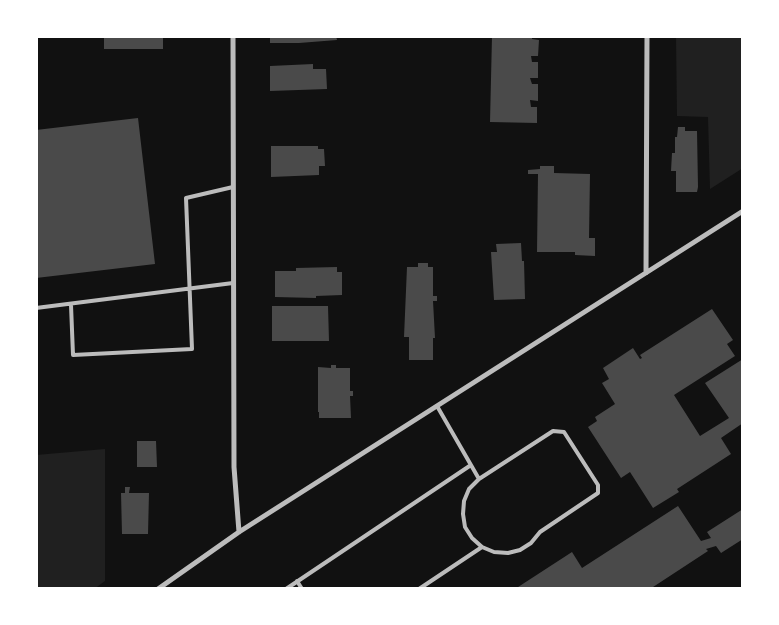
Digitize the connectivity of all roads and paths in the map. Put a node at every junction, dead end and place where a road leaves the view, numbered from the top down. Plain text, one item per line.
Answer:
1 (233, 36) edge
2 (647, 36) edge
3 (233, 188) junction
4 (743, 211) edge
5 (646, 273) junction
6 (233, 283) junction
7 (189, 290) junction
8 (71, 305) junction
9 (36, 308) edge
10 (437, 406) junction
11 (471, 465) junction
12 (479, 479) junction
13 (239, 532) junction
14 (482, 547) junction
15 (297, 582) junction
16 (158, 589) edge
17 (286, 589) edge
18 (302, 589) edge
19 (419, 589) edge

1 - 3 street
2 - 5 street
3 - 6 street
3 - 7 lane
4 - 5 street
5 - 10 street
6 - 7 lane
6 - 13 street
7 - 8 lane
7 - 8 lane
8 - 9 lane
10 - 11 lane
10 - 13 street
11 - 12 lane
11 - 15 lane
12 - 14 lane
12 - 14 lane
13 - 16 street
14 - 19 lane
15 - 17 lane
15 - 18 lane

